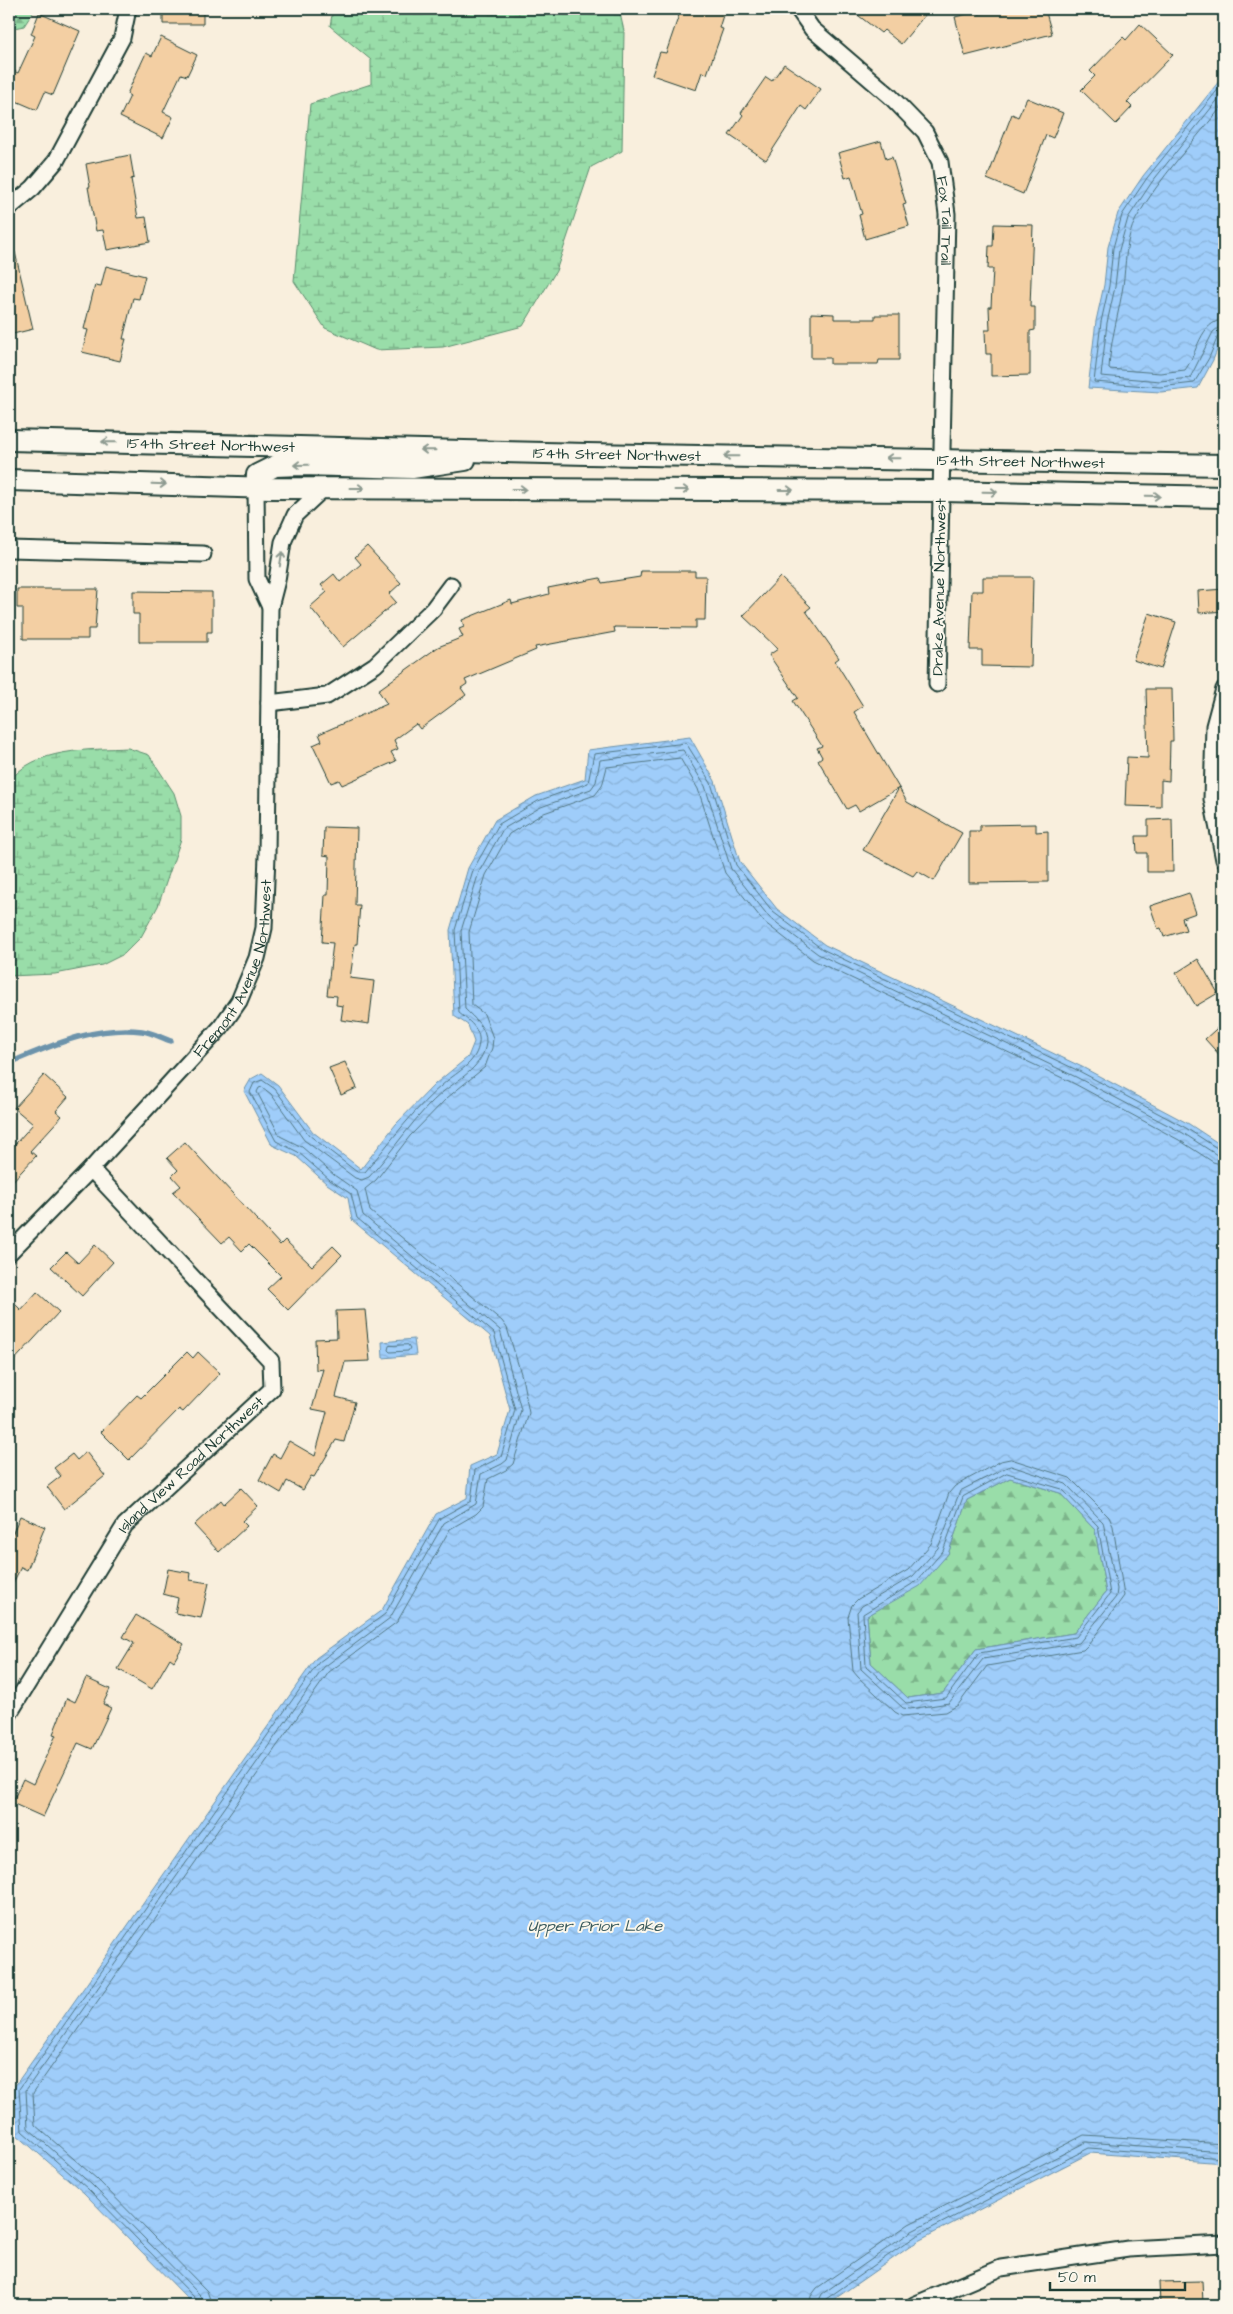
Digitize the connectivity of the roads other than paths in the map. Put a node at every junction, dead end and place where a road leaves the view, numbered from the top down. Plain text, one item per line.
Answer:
1 (128, 9) edge
2 (798, 9) edge
3 (9, 208) edge
4 (9, 440) edge
5 (524, 452) junction
6 (942, 459) junction
7 (1224, 465) edge
8 (9, 480) edge
9 (256, 487) junction
10 (324, 488) junction
11 (942, 491) junction
12 (1224, 497) edge
13 (9, 549) edge
14 (203, 554) dead end
15 (451, 585) dead end
16 (270, 607) junction
17 (937, 684) dead end
18 (1224, 690) edge
19 (270, 703) junction
20 (1224, 860) edge
21 (91, 1169) junction
22 (9, 1253) edge
23 (9, 1714) edge
24 (1224, 2244) edge
25 (914, 2305) edge

1 - 3 street
2 - 6 street, Fox Tail Trail
5 -> 4 street, 154th Street Northwest
6 -> 5 street, 154th Street Northwest
5 -> 9 street
6 - 7 street, 154th Street Northwest
6 - 11 street, Fox Tail Trail
8 -> 9 street
9 - 10 street
9 - 16 street, Fremont Avenue Northwest
10 -> 11 street
16 -> 10 street, Fremont Avenue Northwest
11 -> 12 street
11 - 17 street, Drake Avenue Northwest
13 - 14 street
15 - 19 street
16 - 19 street, Fremont Avenue Northwest
18 - 20 street
19 - 21 street, Fremont Avenue Northwest
21 - 22 street, Fremont Avenue Northwest
21 - 23 street, Island View Road Northwest
24 - 25 street

